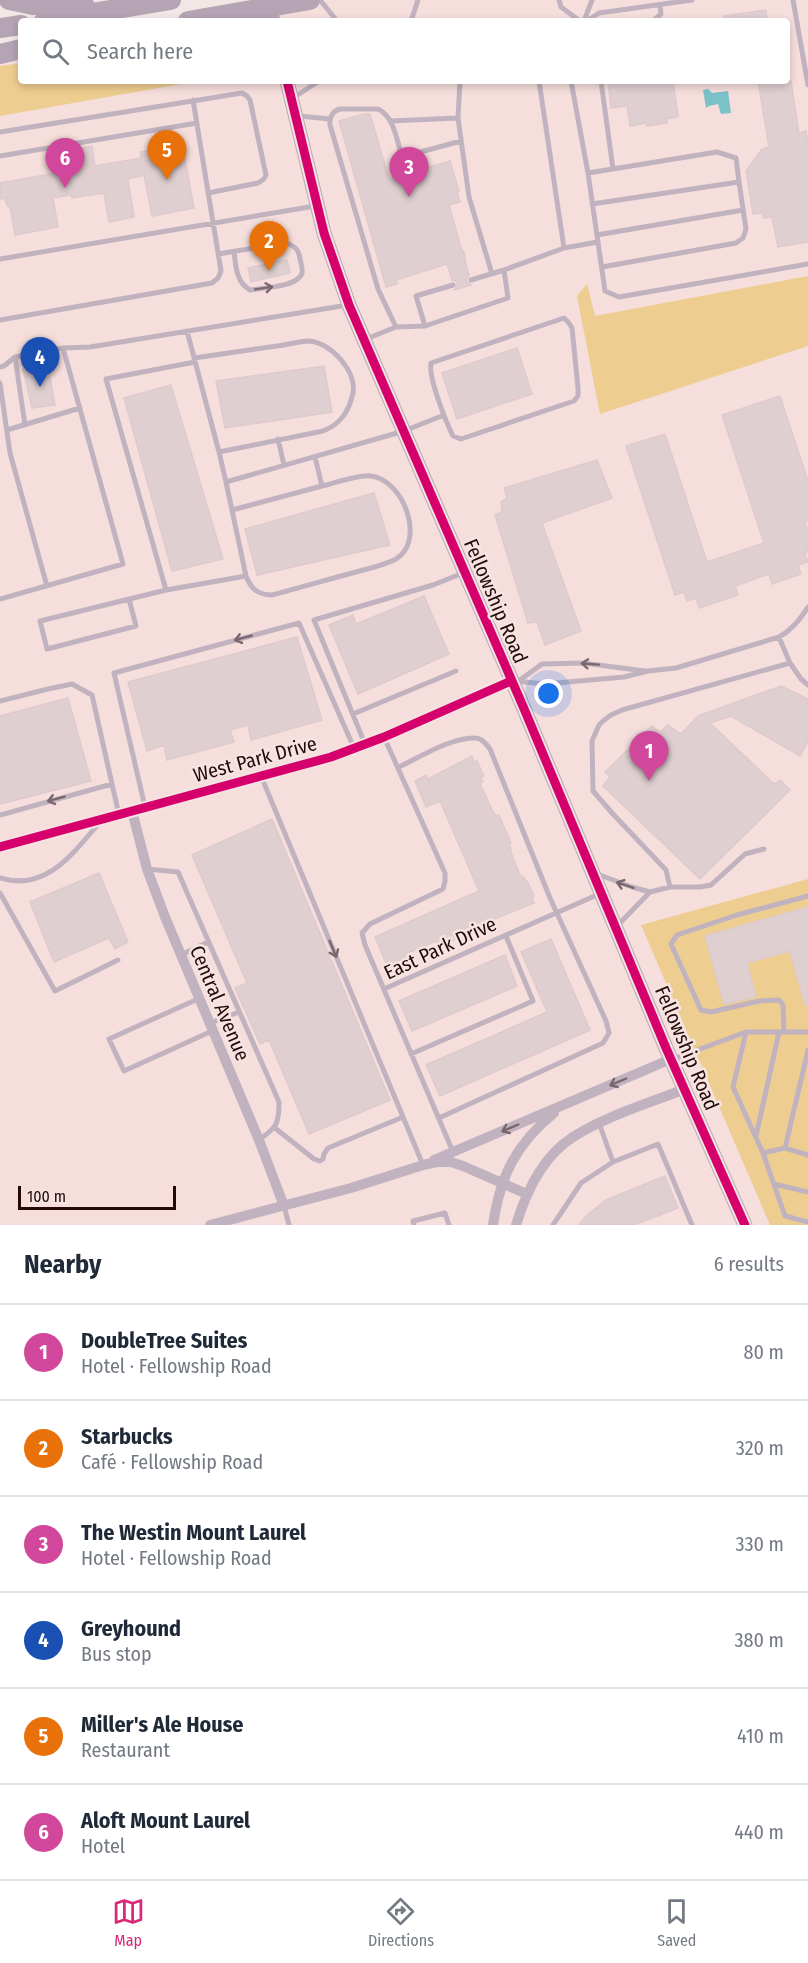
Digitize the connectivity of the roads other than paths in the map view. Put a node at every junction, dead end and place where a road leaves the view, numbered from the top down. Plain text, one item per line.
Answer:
1 (9, 0) edge
2 (133, 0) edge
3 (171, 0) edge
4 (310, 0) edge
5 (320, 0) edge
6 (418, 0) edge
7 (559, 0) edge
8 (592, 0) edge
9 (692, 0) edge
10 (793, 0) edge
11 (660, 4) junction
12 (270, 9) edge
13 (62, 18) edge
14 (208, 18) edge
15 (335, 18) edge
16 (412, 18) edge
17 (579, 18) edge
18 (585, 18) edge
19 (590, 18) edge
20 (656, 18) edge
21 (18, 25) edge
22 (0, 28) edge
23 (18, 49) edge
24 (0, 52) edge
25 (288, 84) edge
26 (315, 84) edge
27 (460, 84) edge
28 (539, 84) edge
29 (572, 84) edge
30 (601, 84) edge
31 (808, 85) edge
32 (291, 99) junction
33 (193, 100) junction
34 (295, 116) junction
35 (458, 118) junction
36 (330, 119) junction
37 (390, 121) junction
38 (197, 123) junction
39 (0, 132) edge
40 (461, 141) junction
41 (0, 156) edge
42 (613, 169) junction
43 (588, 173) junction
44 (740, 182) junction
45 (208, 193) junction
46 (592, 204) junction
47 (316, 206) junction
48 (743, 210) junction
49 (213, 224) junction
50 (597, 235) junction
51 (598, 243) junction
52 (564, 248) junction
53 (234, 252) junction
54 (218, 254) junction
55 (0, 259) edge
56 (808, 264) edge
57 (602, 267) junction
58 (504, 270) junction
59 (492, 274) junction
60 (471, 280) dead end
61 (453, 285) dead end
62 (349, 305) junction
63 (0, 320) edge
64 (425, 326) junction
65 (396, 327) junction
66 (187, 331) junction
67 (364, 339) junction
68 (63, 348) junction
69 (15, 357) junction
70 (194, 360) junction
71 (0, 367) edge
72 (0, 383) edge
73 (80, 408) junction
74 (444, 415) junction
75 (25, 424) junction
76 (7, 430) junction
77 (404, 431) junction
78 (278, 439) junction
79 (219, 452) junction
80 (315, 457) junction
81 (284, 465) junction
82 (226, 482) junction
83 (322, 486) junction
84 (232, 510) junction
85 (464, 573) junction
86 (246, 576) junction
87 (47, 586) junction
88 (166, 590) junction
89 (0, 598) edge
90 (129, 599) junction
91 (808, 607) edge
92 (779, 637) junction
93 (790, 663) junction
94 (456, 671) dead end
95 (648, 671) junction
96 (515, 681) junction
97 (808, 685) edge
98 (0, 702) edge
99 (353, 714) junction
100 (384, 737) junction
101 (365, 744) junction
102 (354, 748) junction
103 (399, 767) junction
104 (261, 776) junction
105 (112, 784) junction
106 (146, 807) junction
107 (132, 811) junction
108 (0, 814) edge
109 (119, 815) junction
110 (103, 819) junction
111 (0, 847) edge
112 (764, 849) dead end
113 (147, 869) junction
114 (592, 873) junction
115 (0, 878) edge
116 (670, 887) junction
117 (0, 892) edge
118 (650, 892) junction
119 (601, 894) junction
120 (808, 896) edge
121 (558, 914) junction
122 (615, 928) junction
123 (506, 936) junction
124 (208, 942) junction
125 (181, 955) junction
126 (118, 960) dead end
127 (384, 989) junction
128 (200, 998) junction
129 (239, 1012) junction
130 (211, 1027) junction
131 (746, 1032) junction
132 (781, 1032) junction
133 (808, 1032) edge
134 (808, 1050) edge
135 (411, 1054) junction
136 (671, 1059) junction
137 (685, 1089) junction
138 (564, 1105) junction
139 (403, 1117) junction
140 (439, 1118) junction
141 (598, 1124) junction
142 (275, 1128) junction
143 (756, 1137) junction
144 (259, 1140) junction
145 (784, 1148) junction
146 (453, 1152) junction
147 (763, 1153) junction
148 (808, 1155) edge
149 (613, 1162) junction
150 (423, 1165) junction
151 (502, 1184) junction
152 (774, 1184) junction
153 (808, 1192) edge
154 (527, 1194) junction
155 (284, 1206) junction
156 (247, 1220) edge
157 (808, 1222) edge
158 (210, 1225) edge
159 (289, 1225) edge
160 (414, 1225) edge
161 (449, 1225) edge
162 (493, 1225) edge
163 (516, 1225) edge
164 (553, 1225) edge
165 (692, 1225) edge
166 (744, 1225) edge

1 - 2 highway
3 - 13 highway
4 - 12 highway
5 - 15 lane
6 - 16 lane
7 - 17 lane
8 - 18 lane
9 - 11 lane
10 - 31 lane
11 - 19 lane
11 - 20 lane
12 - 14 highway
21 - 22 highway
23 - 24 highway
25 - 32 street, Fellowship Road
26 - 32 lane
27 - 35 lane
28 - 52 lane
29 - 43 lane
30 - 42 lane
32 - 34 street, Fellowship Road
33 - 38 lane
33 - 39 lane
33 - 45 lane
34 - 36 lane
34 - 47 street, Fellowship Road
35 - 37 lane
35 - 40 lane
36 - 37 lane
36 - 65 lane
37 - 40 lane
38 - 41 lane
38 - 45 lane
40 - 59 lane
42 - 43 lane
42 - 44 lane
43 - 46 lane
44 - 46 lane
44 - 48 lane
45 - 49 lane
46 - 50 lane
47 - 49 lane
47 - 62 street, Fellowship Road
48 - 50 lane
48 - 57 lane
49 - 54 lane
49 - 55 lane
50 - 51 lane
51 - 52 lane
51 - 57 lane
52 - 58 lane
53 -> 53 lane
53 - 54 lane
54 - 63 lane
56 - 57 lane
58 - 59 lane
58 - 64 lane
59 - 60 lane
61 - 64 lane
62 - 66 lane
62 - 67 street, Fellowship Road
64 - 65 lane
65 - 67 lane
66 - 68 lane
66 - 70 lane
67 - 77 street, Fellowship Road
68 - 69 lane
68 - 73 lane
69 - 71 lane
69 - 75 lane
70 - 78 lane
70 - 79 lane
70 - 88 lane
72 - 76 lane
73 - 75 lane
73 - 87 lane
74 - 74 lane
74 - 77 lane
75 - 76 lane
76 - 87 lane
77 - 80 lane
77 - 85 street, Fellowship Road
78 - 79 lane
78 - 81 lane
79 - 82 lane
80 - 81 lane
80 - 83 lane
81 - 82 lane
82 - 84 lane
83 - 84 lane
83 - 86 lane
84 - 86 lane
85 - 96 street, Fellowship Road
85 - 99 lane
86 - 88 lane
87 - 89 lane
88 - 90 lane
90 - 90 lane
91 - 92 lane
92 - 93 lane
92 - 95 lane
93 - 97 lane
93 - 116 lane
94 - 99 lane
95 - 96 lane
95 -> 96 lane
96 - 100 street, West Park Drive
96 - 114 street, Fellowship Road
98 - 105 lane
99 - 101 lane
100 - 101 street, West Park Drive
100 - 103 lane
101 - 102 street, West Park Drive
102 - 104 street, West Park Drive
102 -> 106 lane
103 - 121 lane
103 - 127 lane
104 - 106 street, West Park Drive
104 -> 139 lane
105 -> 108 lane
105 - 109 lane
106 - 107 street, West Park Drive
107 - 109 street, West Park Drive
107 - 113 street, Central Avenue
109 - 110 street, West Park Drive
110 - 111 street, West Park Drive
110 - 115 lane
112 - 116 lane
113 - 124 lane
113 - 125 street, Central Avenue
118 -> 114 lane
114 - 119 street, Fellowship Road
116 - 118 lane
117 - 126 lane
118 - 122 lane
119 - 121 lane, East Park Drive
119 - 122 street, Fellowship Road
120 - 132 lane
121 - 123 lane, East Park Drive
121 - 140 lane
122 - 136 street, Fellowship Road
123 - 127 lane, East Park Drive
123 - 135 lane
124 - 125 lane
124 - 129 lane
125 - 128 street, Central Avenue
127 - 135 lane, East Park Drive
128 - 130 street, Central Avenue
128 - 130 lane
129 - 130 lane
129 - 142 lane
130 - 144 street, Central Avenue
131 - 132 lane
131 - 136 lane
131 - 143 lane
132 - 133 lane
132 - 143 lane
134 - 145 lane
135 - 140 lane, East Park Drive
136 - 137 street, Fellowship Road
136 -> 138 street
137 - 141 street
137 - 166 street, Fellowship Road
138 -> 146 street
138 - 151 street
139 - 142 lane
139 - 150 lane
140 - 146 lane, East Park Drive
141 - 149 lane
141 - 154 street
142 - 144 lane
143 - 147 lane
144 - 155 street, Central Avenue
145 - 147 lane
145 - 148 lane
146 - 150 street
147 - 152 lane
149 - 164 lane
149 - 165 lane
150 - 151 street
150 - 155 street
151 - 154 street
151 - 162 street
152 - 153 lane
152 - 157 lane
154 - 163 street
155 - 156 street
155 - 159 lane
156 - 158 street
160 - 161 lane

